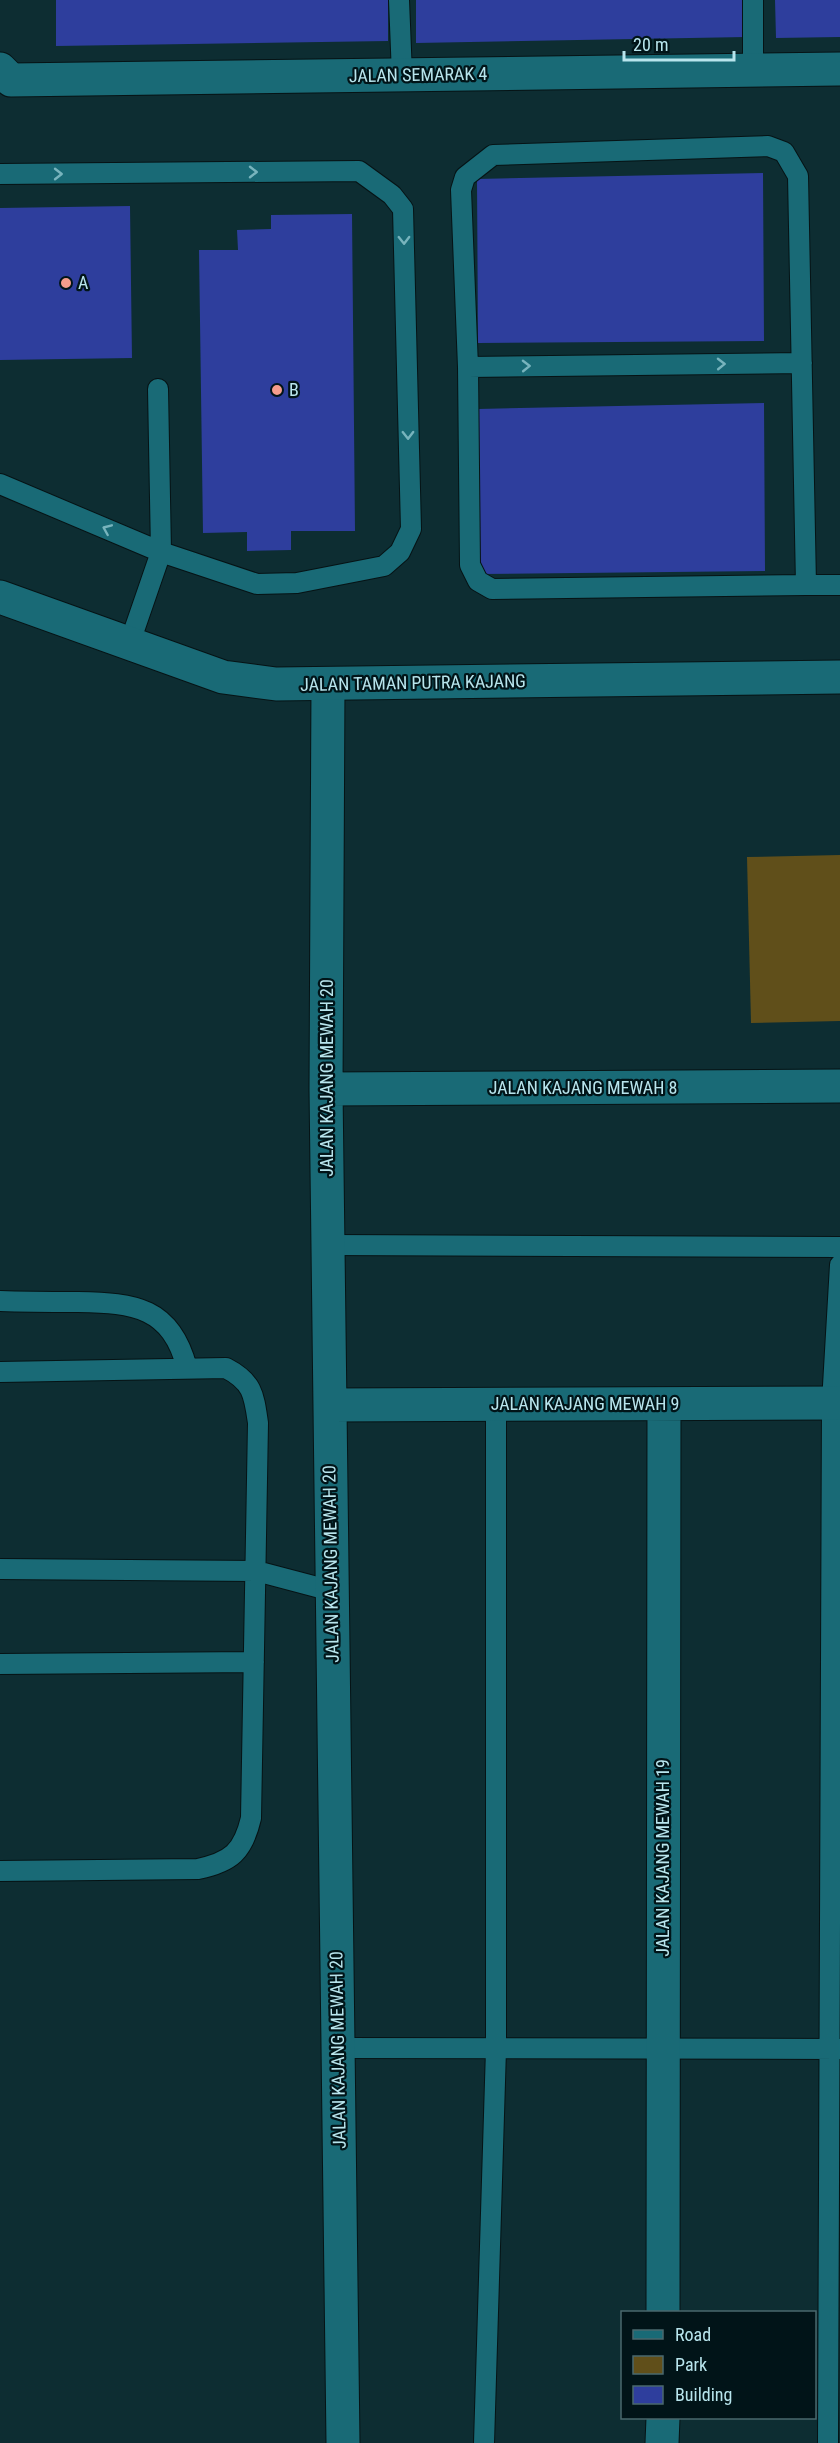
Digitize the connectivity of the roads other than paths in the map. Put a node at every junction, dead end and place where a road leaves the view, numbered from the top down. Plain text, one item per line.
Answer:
1 (399, 0) edge
2 (753, 0) edge
3 (0, 69) edge
4 (840, 69) edge
5 (753, 70) junction
6 (402, 75) junction
7 (0, 174) edge
8 (802, 363) junction
9 (468, 367) junction
10 (158, 389) dead end
11 (0, 484) edge
12 (161, 552) junction
13 (806, 585) junction
14 (840, 585) edge
15 (0, 597) edge
16 (129, 645) junction
17 (840, 677) edge
18 (328, 685) junction
19 (840, 1086) edge
20 (326, 1089) junction
21 (329, 1245) junction
22 (840, 1247) edge
23 (840, 1265) edge
24 (0, 1301) edge
25 (188, 1368) junction
26 (0, 1372) edge
27 (836, 1403) edge
28 (496, 1404) junction
29 (664, 1404) junction
30 (330, 1405) junction
31 (0, 1569) edge
32 (256, 1571) junction
33 (332, 1591) junction
34 (254, 1662) junction
35 (0, 1664) edge
36 (0, 1871) edge
37 (338, 2048) junction
38 (496, 2049) junction
39 (663, 2049) junction
40 (836, 2049) edge
41 (663, 2311) edge
42 (663, 2419) edge
43 (343, 2443) edge
44 (484, 2443) edge
45 (663, 2443) edge
46 (828, 2443) edge

1 - 6 lane
2 - 5 lane
3 - 6 street, JALAN SEMARAK 4
4 - 5 street, JALAN SEMARAK 4
5 - 6 street, JALAN SEMARAK 4
7 -> 12 lane
9 -> 8 lane
8 - 9 lane
8 - 13 lane
9 - 13 lane
10 - 12 lane
12 -> 11 lane
12 - 16 lane
13 - 14 lane
15 - 16 street, JALAN TAMAN PUTRA KAJANG
16 - 18 street, JALAN TAMAN PUTRA KAJANG
17 - 18 street, JALAN TAMAN PUTRA KAJANG
18 - 20 street, JALAN KAJANG MEWAH 20
19 - 20 street, JALAN KAJANG MEWAH 8
20 - 21 street, JALAN KAJANG MEWAH 20
21 - 22 lane
21 - 30 street, JALAN KAJANG MEWAH 20
23 - 27 lane
24 - 25 lane
25 - 26 lane
25 - 32 lane
27 - 29 street, JALAN KAJANG MEWAH 9
27 - 40 lane
28 - 29 street, JALAN KAJANG MEWAH 9
28 - 30 street, JALAN KAJANG MEWAH 9
28 - 38 lane
29 - 39 street, JALAN KAJANG MEWAH 19
30 - 33 street, JALAN KAJANG MEWAH 20
31 - 32 lane
32 - 33 lane
32 - 34 lane
33 - 37 street, JALAN KAJANG MEWAH 20
34 - 35 lane
34 - 36 lane
37 - 38 lane
37 - 43 street, JALAN KAJANG MEWAH 20
38 - 39 lane
38 - 44 lane
39 - 40 lane
39 - 41 street, JALAN KAJANG MEWAH 19
40 - 46 lane
42 - 45 street

